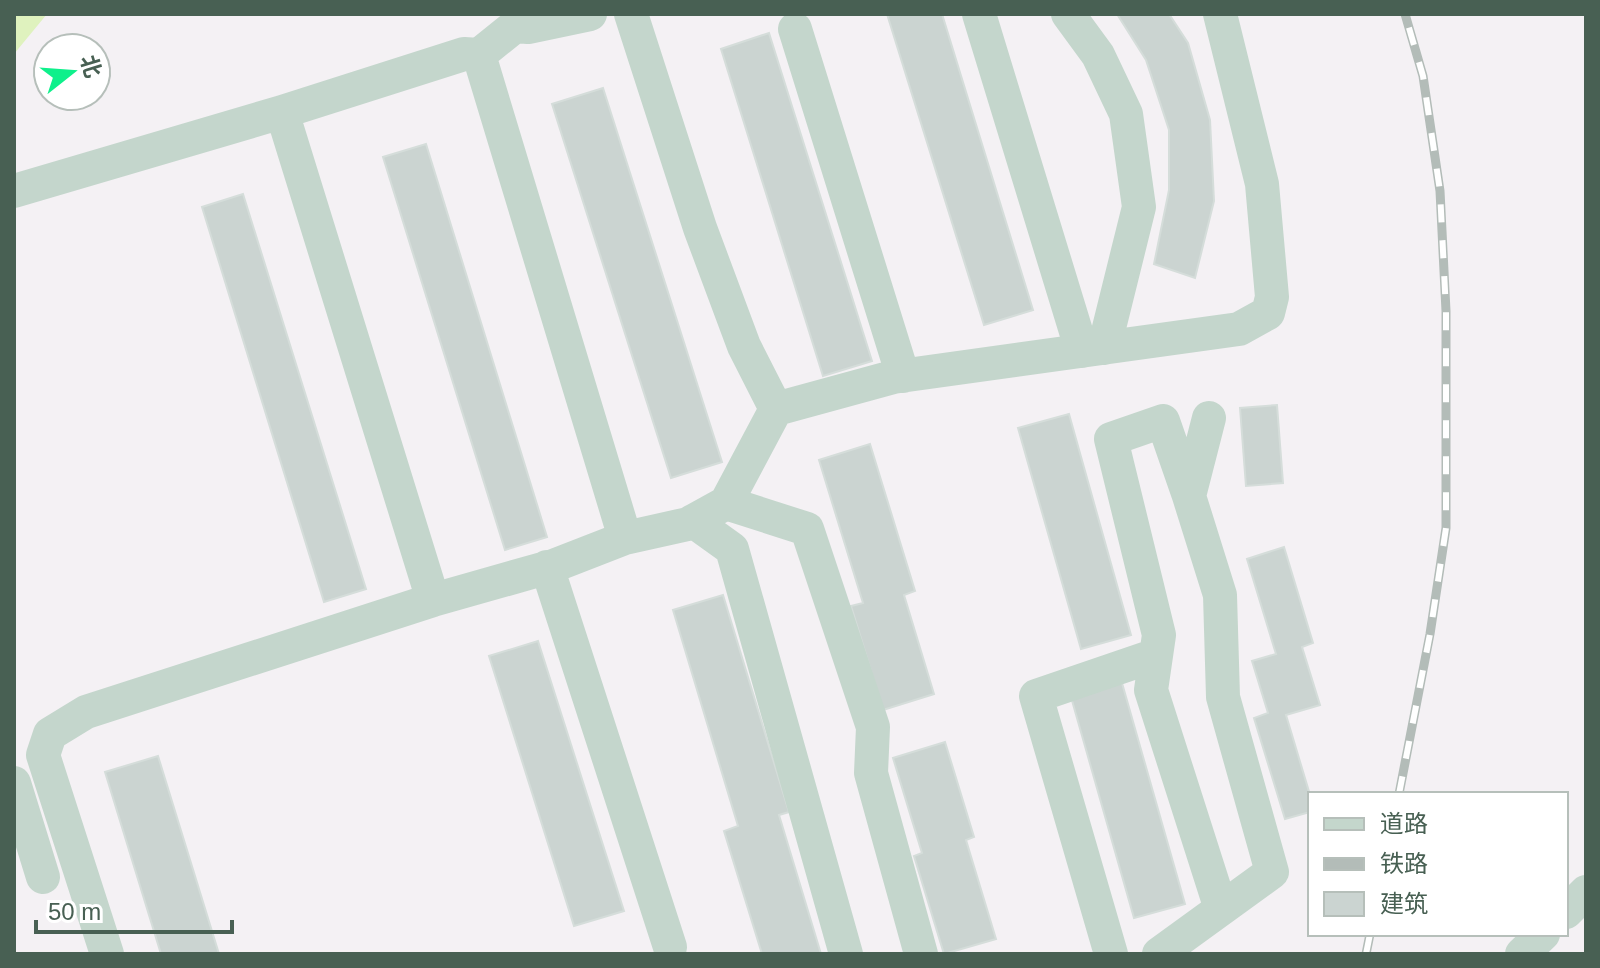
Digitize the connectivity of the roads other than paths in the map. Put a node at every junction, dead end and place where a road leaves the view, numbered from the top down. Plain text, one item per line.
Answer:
1 (590, 14) edge
2 (631, 14) edge
3 (979, 14) edge
4 (1068, 14) edge
5 (1220, 14) edge
6 (513, 20) edge
7 (795, 29) dead end
8 (479, 55) junction
9 (282, 112) junction
10 (14, 191) edge
11 (1093, 350) junction
12 (903, 376) junction
13 (776, 409) junction
14 (1209, 418) dead end
15 (1189, 496) junction
16 (726, 503) junction
17 (693, 521) junction
18 (625, 538) junction
19 (547, 567) junction
20 (433, 600) junction
21 (1156, 655) junction
22 (14, 783) edge
23 (43, 877) dead end
24 (1586, 892) edge
25 (1221, 909) junction
26 (1568, 910) edge
27 (1541, 936) edge
28 (670, 947) dead end
29 (107, 954) edge
30 (846, 954) edge
31 (921, 954) edge
32 (1111, 954) edge
33 (1159, 954) edge
34 (1522, 954) edge

1 - 6 street
2 - 13 street
3 - 11 street
4 - 11 street
5 - 11 street
6 - 8 street
7 - 12 street
8 - 9 street
8 - 18 street
9 - 10 street
9 - 20 street
11 - 12 street
12 - 13 street
13 - 16 street
14 - 15 street
15 - 21 street
15 - 25 street
16 - 17 street
16 - 31 street
17 - 18 street
17 - 30 street
18 - 19 street
19 - 20 street
19 - 28 street
20 - 29 street
21 - 25 street
21 - 32 street
22 - 23 street
24 - 26 street
25 - 33 street
27 - 34 street

